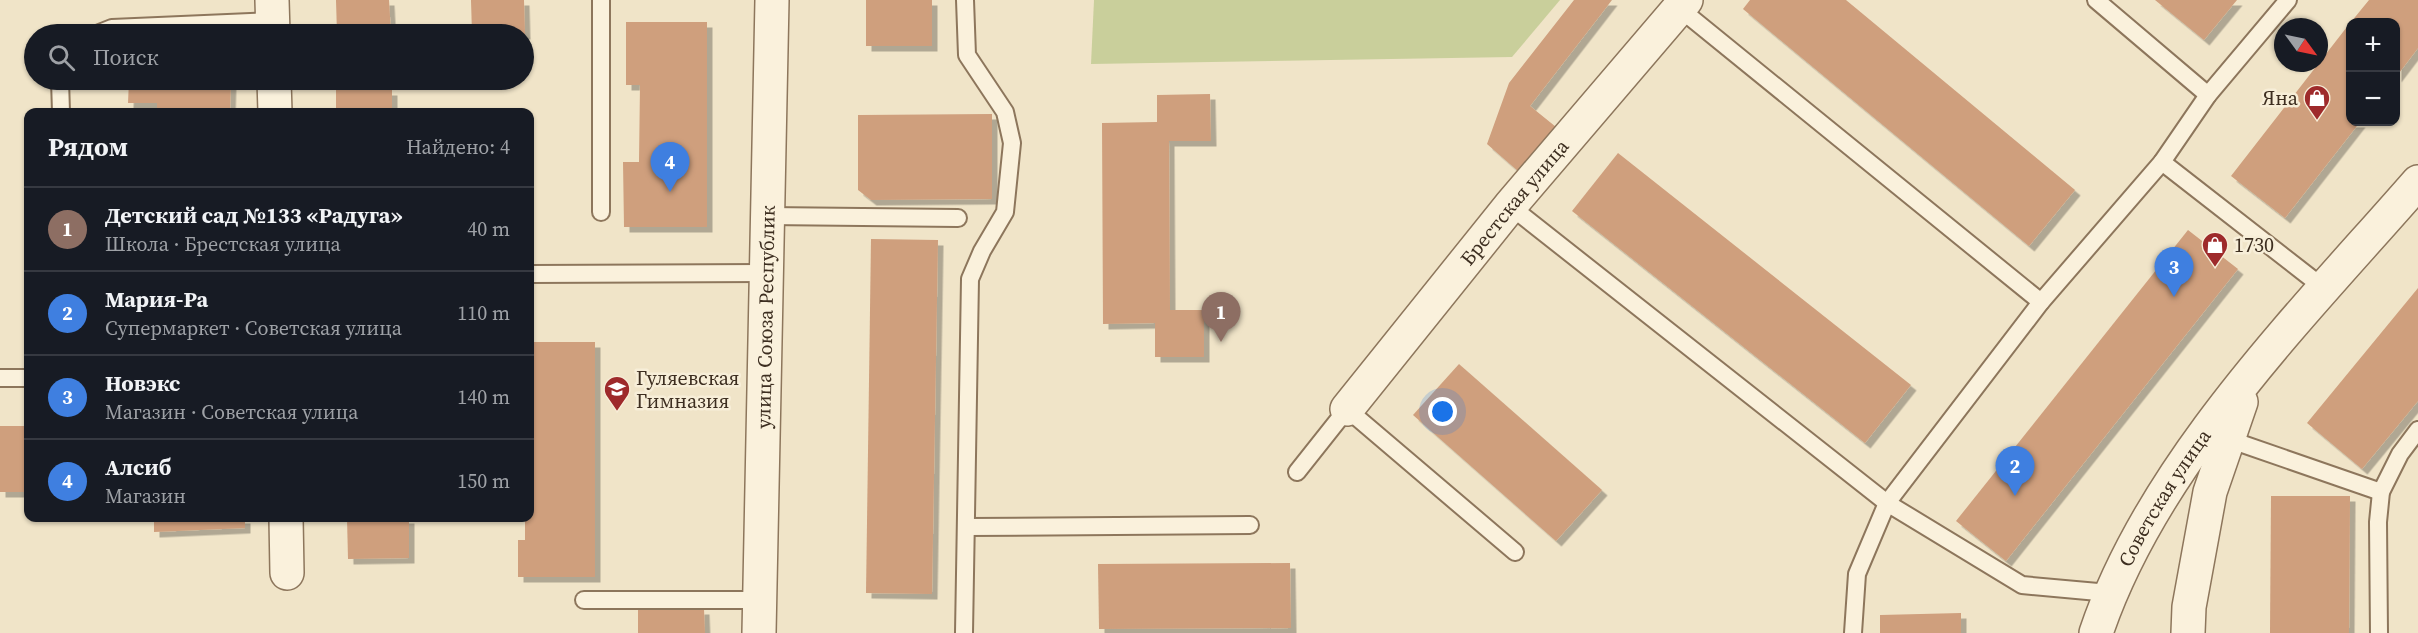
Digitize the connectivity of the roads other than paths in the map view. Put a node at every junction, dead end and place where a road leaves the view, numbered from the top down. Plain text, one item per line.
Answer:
1 (601, 0) edge
2 (772, 0) edge
3 (965, 0) edge
4 (2096, 0) edge
5 (2288, 0) edge
6 (1682, 4) edge
7 (273, 18) edge
8 (176, 24) edge
9 (60, 90) edge
10 (274, 90) edge
11 (2208, 95) junction
12 (61, 108) edge
13 (275, 108) edge
14 (2162, 162) junction
15 (2418, 182) edge
16 (1510, 206) junction
17 (601, 212) dead end
18 (767, 216) junction
19 (958, 218) dead end
20 (766, 273) junction
21 (534, 274) edge
22 (2325, 289) junction
23 (2041, 302) junction
24 (2250, 375) junction
25 (0, 378) edge
26 (24, 378) edge
27 (1347, 409) junction
28 (2418, 430) edge
29 (2228, 439) junction
30 (1298, 472) dead end
31 (2381, 492) junction
32 (1887, 503) junction
33 (286, 522) edge
34 (1250, 525) dead end
35 (967, 527) junction
36 (1515, 552) dead end
37 (287, 573) dead end
38 (2109, 593) junction
39 (584, 600) dead end
40 (759, 600) junction
41 (759, 633) edge
42 (964, 633) edge
43 (1853, 633) edge
44 (2096, 633) edge
45 (2188, 633) edge
46 (2379, 633) edge

1 - 17 lane
2 - 18 street, улица Союза Республик
3 - 35 lane
4 - 11 lane
5 - 11 lane
6 - 16 street, Брестская улица
6 - 23 lane
7 - 8 lane
9 - 12 lane
10 - 13 street
11 - 14 lane
14 - 22 lane
14 - 23 lane
15 - 22 street, Советская улица
16 - 27 street, Брестская улица
16 - 32 lane
18 - 19 lane
18 - 20 street, улица Союза Республик
20 - 21 lane
20 - 40 street, улица Союза Республик
22 - 24 street, Советская улица
23 - 32 lane
24 - 29 street, Советская улица
24 - 38 street, Советская улица
25 - 26 lane
27 - 30 lane
27 - 36 lane
28 - 31 lane
29 - 31 lane
29 - 45 street, Советская улица
31 - 46 lane
32 - 38 lane
32 - 43 lane
33 - 37 street
34 - 35 lane
35 - 42 lane
38 - 44 street, Советская улица
39 - 40 lane
40 - 41 street, улица Союза Республик

